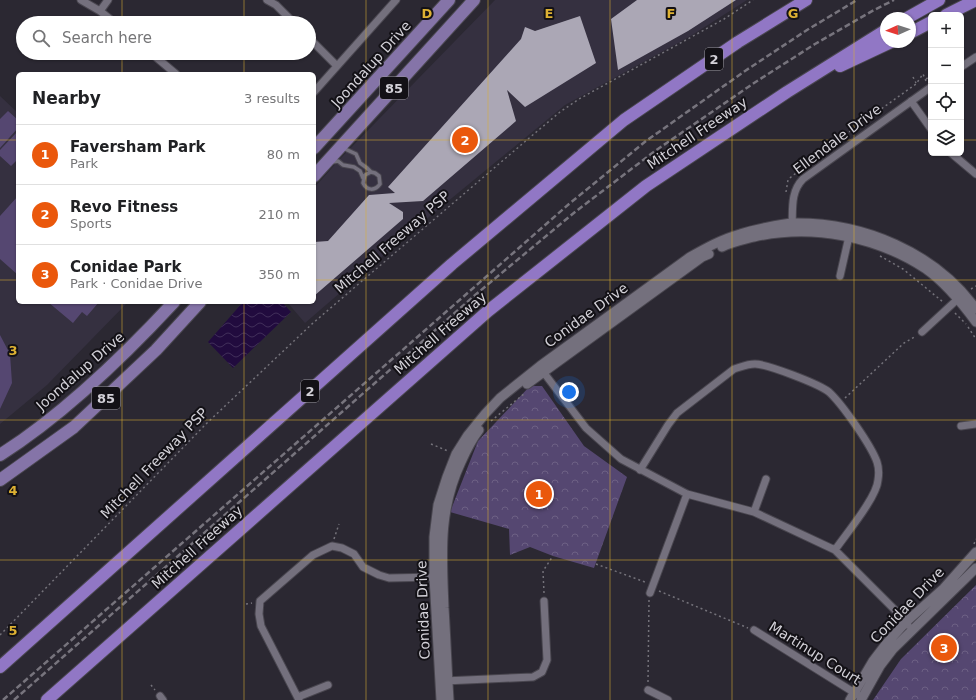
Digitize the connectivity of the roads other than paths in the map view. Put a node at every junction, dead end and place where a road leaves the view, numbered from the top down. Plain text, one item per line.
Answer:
1 (80, 0) edge
2 (108, 0) edge
3 (267, 0) edge
4 (396, 0) edge
5 (449, 0) edge
6 (474, 0) edge
7 (806, 0) edge
8 (939, 0) edge
9 (976, 0) edge
10 (100, 11) junction
11 (952, 12) edge
12 (916, 13) edge
13 (106, 16) edge
14 (287, 16) edge
15 (928, 24) edge
16 (916, 30) edge
17 (880, 34) edge
18 (316, 45) edge
19 (880, 47) edge
20 (976, 57) edge
21 (159, 60) edge
22 (964, 65) edge
23 (337, 66) junction
24 (174, 72) edge
25 (928, 89) edge
26 (316, 90) edge
27 (787, 92) junction
28 (910, 101) junction
29 (928, 125) edge
30 (316, 146) edge
31 (340, 147) junction
32 (316, 152) edge
33 (955, 156) edge
34 (327, 161) junction
35 (371, 172) junction
36 (316, 174) edge
37 (976, 174) edge
38 (363, 178) junction
39 (792, 227) junction
40 (850, 233) junction
41 (840, 276) dead end
42 (964, 293) junction
43 (957, 299) junction
44 (172, 304) edge
45 (198, 304) edge
46 (976, 309) edge
47 (976, 322) edge
48 (922, 332) road end
49 (541, 369) junction
50 (976, 424) edge
51 (961, 426) dead end
52 (0, 455) edge
53 (640, 470) junction
54 (766, 479) dead end
55 (0, 480) edge
56 (686, 494) junction
57 (754, 512) junction
58 (835, 550) junction
59 (976, 552) edge
60 (976, 568) edge
61 (438, 577) junction
62 (651, 588) road end
63 (544, 601) road end
64 (906, 622) junction
65 (754, 630) road end
66 (912, 630) junction
67 (0, 667) edge
68 (444, 681) junction
69 (328, 685) dead end
70 (648, 690) road end
71 (852, 696) edge
72 (298, 699) edge
73 (862, 699) edge
74 (47, 700) edge
75 (441, 700) edge
76 (449, 700) edge
77 (668, 700) edge

1 - 10 street
2 - 10 street
3 - 14 street
4 - 23 street
5 - 30 main road, Joondalup Drive / 85
6 - 31 main road, 85
7 - 67 highway, 2
8 - 12 highway
9 - 11 highway
10 - 13 street
15 - 16 highway
17 - 27 highway, Mitchell Freeway
18 - 23 street
19 - 27 highway
20 - 22 street
21 - 24 street
23 - 26 street
25 - 28 street, Ellendale Drive
27 - 74 highway, Mitchell Freeway
28 - 29 street
28 - 39 street, Ellendale Drive
31 - 32 main road
31 - 34 main road, 85
31 - 35 lane
33 - 37 street
34 - 36 main road, 85
34 - 38 lane
35 - 38 lane
35 - 38 lane
39 - 40 street, Conidae Drive
39 - 49 street, Conidae Drive
40 - 41 street
40 - 42 street, Conidae Drive
40 - 43 street, Conidae Drive
42 - 43 street
42 - 46 street, Conidae Drive
43 - 47 street, Conidae Drive
43 - 48 street
44 - 52 main road, Joondalup Drive / 85
45 - 55 main road, 85
49 - 53 street
49 - 61 street, Conidae Drive
49 - 61 street, Conidae Drive
50 - 51 street
53 - 56 street
53 - 58 street
54 - 57 street
56 - 57 street
56 - 62 street
57 - 58 street
58 - 64 street
59 - 64 street, Conidae Drive
60 - 66 street, Conidae Drive
61 - 68 street, Conidae Drive
61 - 72 street
63 - 68 street
64 - 66 street
64 - 71 street, Conidae Drive
65 - 71 street, Martinup Court
66 - 73 street, Conidae Drive
68 - 75 street, Conidae Drive
68 - 76 street, Conidae Drive
69 - 72 street
70 - 77 street
71 - 73 street, Martinup Court

